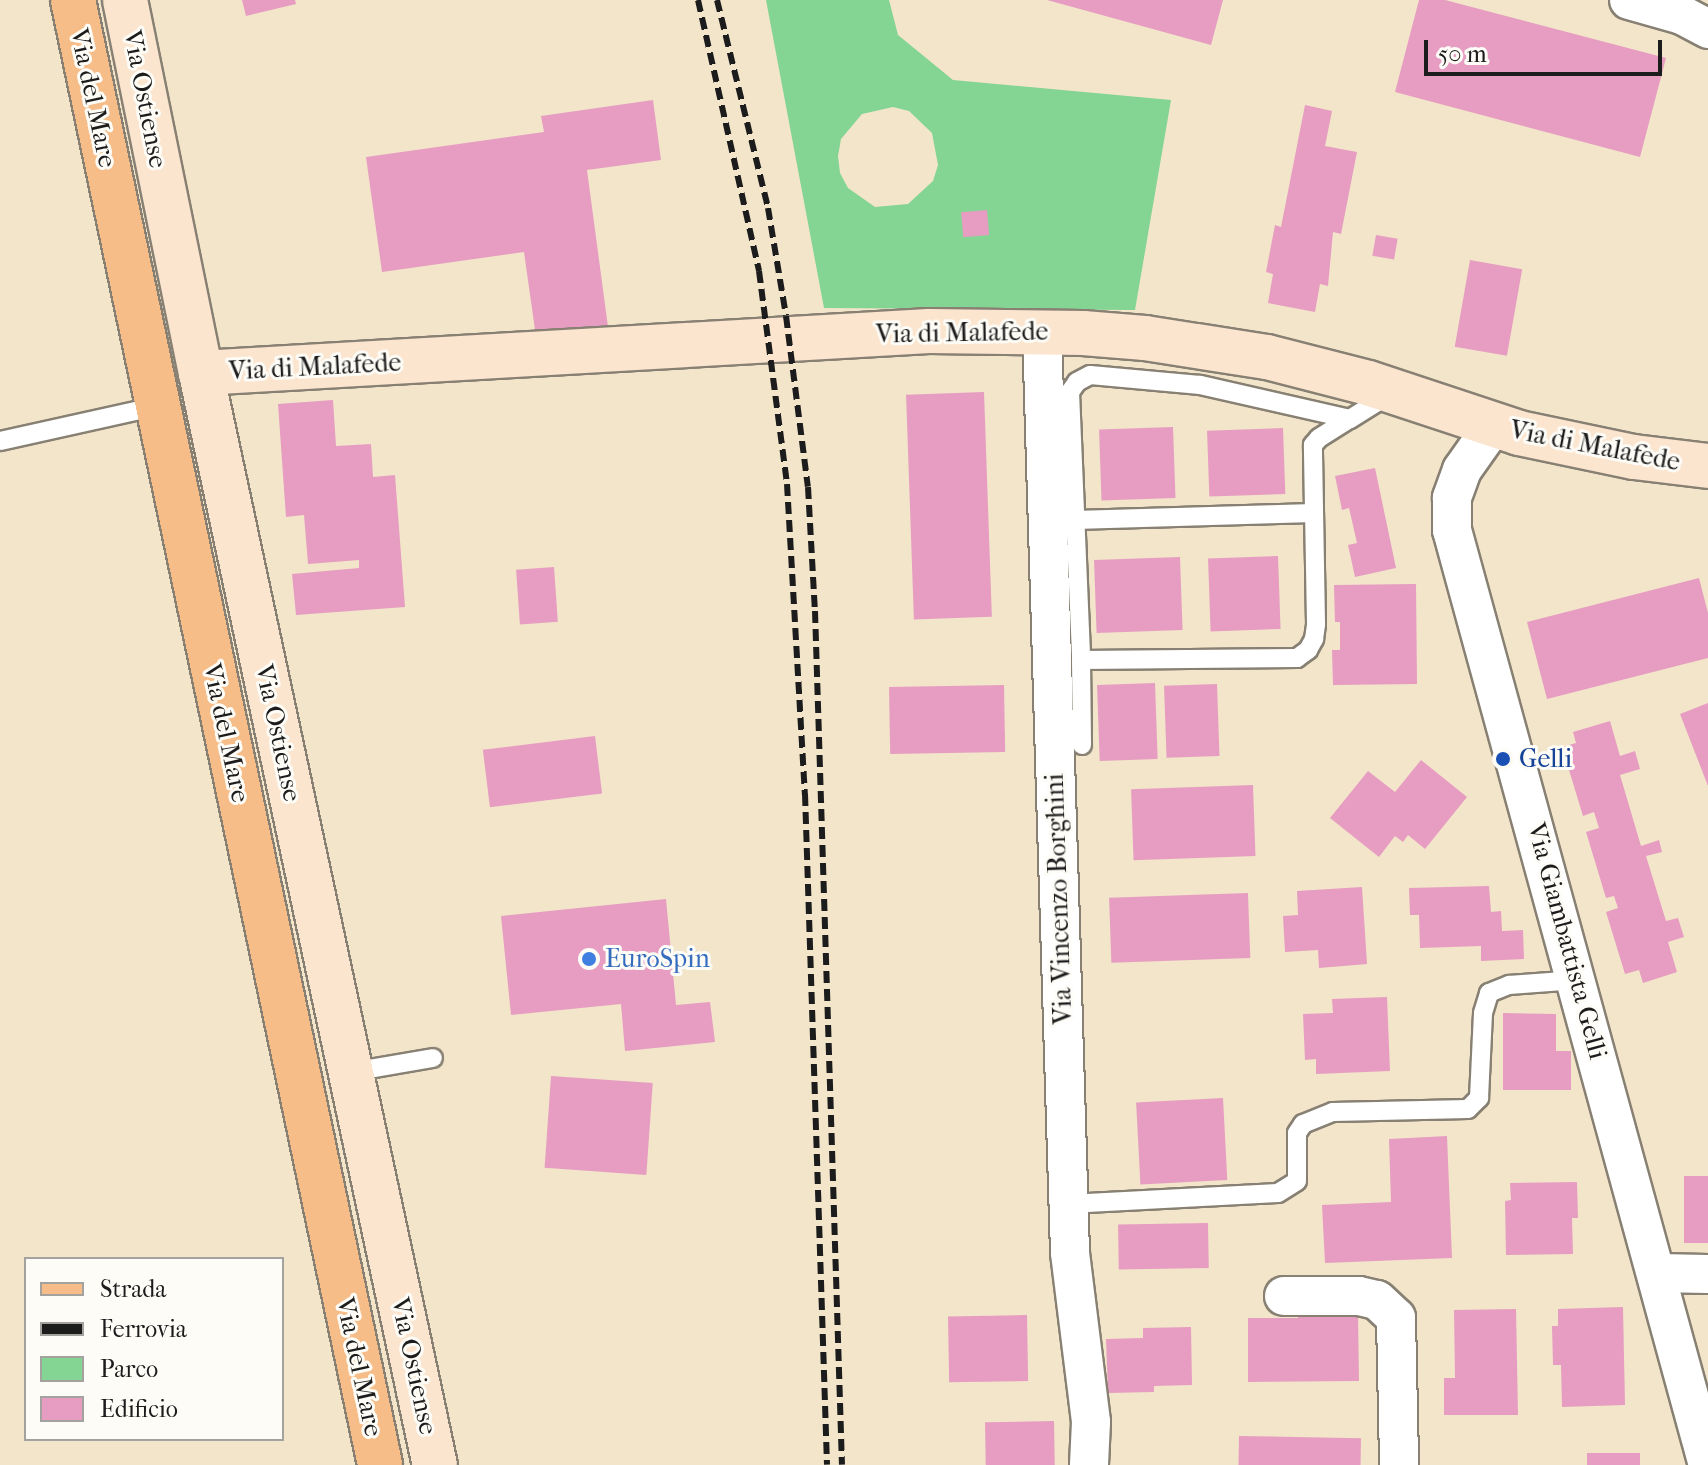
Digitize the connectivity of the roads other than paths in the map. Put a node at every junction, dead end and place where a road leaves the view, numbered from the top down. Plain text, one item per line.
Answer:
1 (73, 0) edge
2 (125, 0) edge
3 (1629, 0) edge
4 (1708, 29) edge
5 (1042, 331) junction
6 (201, 373) junction
7 (1394, 392) junction
8 (158, 406) junction
9 (1350, 419) junction
10 (1493, 426) junction
11 (0, 441) edge
12 (1708, 466) edge
13 (1313, 513) junction
14 (1075, 520) junction
15 (1081, 660) junction
16 (1082, 745) dead end
17 (1577, 980) junction
18 (433, 1058) dead end
19 (351, 1072) junction
20 (1068, 1204) junction
21 (1657, 1273) junction
22 (1708, 1274) edge
23 (1284, 1296) dead end
24 (380, 1465) edge
25 (435, 1465) edge
26 (1089, 1465) edge
27 (1399, 1465) edge
28 (1708, 1465) edge

1 - 8 main road, Via del Mare
2 - 6 street, Via Ostiense
3 - 4 street
5 - 6 street, Via di Malafede
5 - 7 street, Via di Malafede
5 - 20 street, Via Vincenzo Borghini
6 - 19 street, Via Ostiense
7 - 9 lane
7 - 10 street, Via di Malafede
8 - 11 lane
8 - 24 main road, Via del Mare
9 - 13 lane
9 - 14 lane
10 - 12 street, Via di Malafede
10 - 17 street, Via Giambattista Gelli
13 - 14 lane
13 - 15 lane
14 - 15 lane
15 - 16 lane
17 - 20 lane
17 - 21 street, Via Giambattista Gelli
18 - 19 lane
19 - 25 street, Via Ostiense
20 - 26 street, Via Vincenzo Borghini
21 - 22 street
21 - 28 street, Via Giambattista Gelli
23 - 27 street

